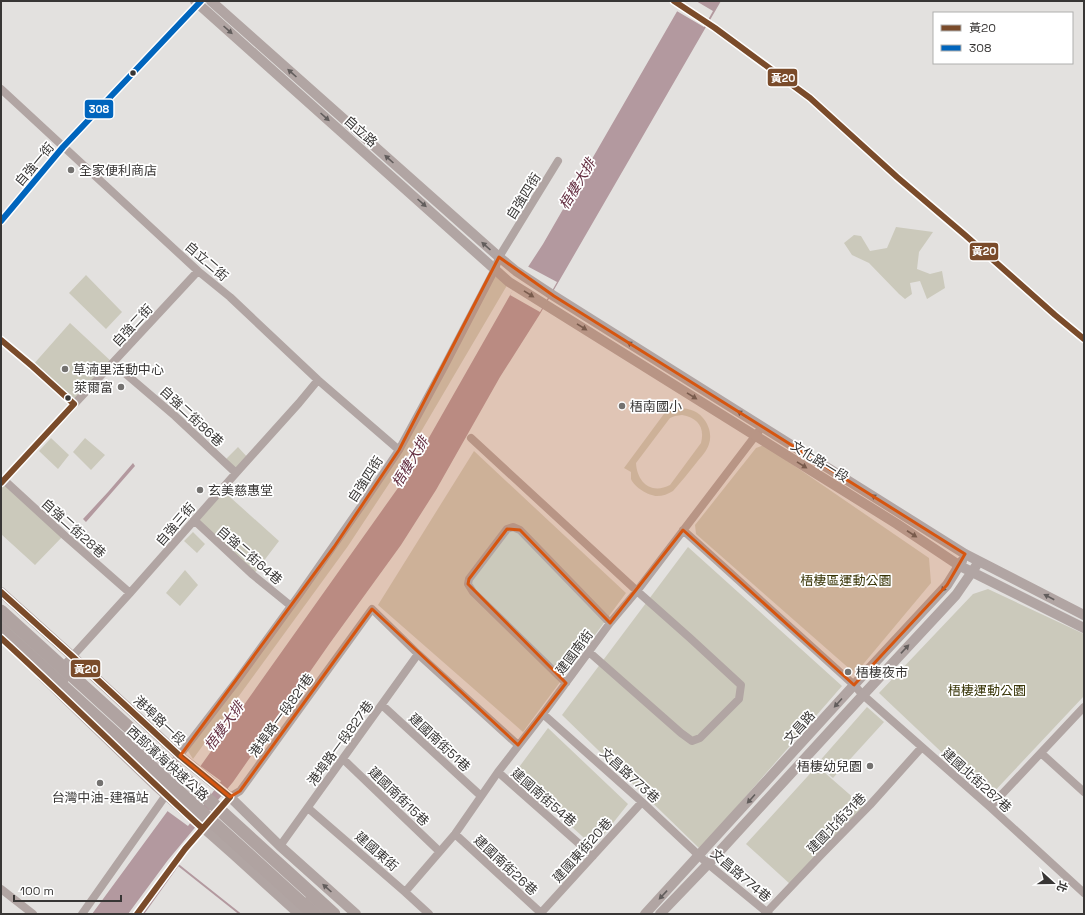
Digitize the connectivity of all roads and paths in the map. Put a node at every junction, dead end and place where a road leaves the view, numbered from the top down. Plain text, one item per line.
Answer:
1 (211, 1) edge
2 (198, 2) edge
3 (1, 89) edge
4 (63, 147) junction
5 (558, 161) dead end
6 (1, 221) edge
7 (499, 257) junction
8 (495, 269) junction
9 (198, 271) junction
10 (554, 296) joint
11 (548, 306) joint
12 (1, 340) edge
13 (113, 363) junction
14 (318, 380) junction
15 (74, 404) junction
16 (762, 427) junction
17 (756, 437) junction
18 (471, 438) dead end
19 (399, 450) junction
20 (236, 473) junction
21 (2, 481) edge
22 (194, 520) junction
23 (683, 530) junction
24 (965, 554) junction
25 (978, 561) junction
26 (960, 566) junction
27 (972, 572) junction
28 (637, 591) junction
29 (1, 592) edge
30 (130, 593) junction
31 (291, 606) junction
32 (1, 611) edge
33 (1084, 615) edge
34 (1, 620) edge
35 (610, 623) junction
36 (1084, 628) edge
37 (1, 630) edge
38 (1, 638) edge
39 (589, 652) junction
40 (418, 654) junction
41 (72, 656) junction
42 (58, 673) junction
43 (75, 679) junction
44 (49, 682) junction
45 (566, 683) junction
46 (854, 685) junction
47 (67, 691) junction
48 (863, 694) junction
49 (382, 705) junction
50 (1084, 707) edge
51 (543, 714) junction
52 (518, 745) junction
53 (922, 747) junction
54 (1041, 753) junction
55 (180, 756) junction
56 (343, 759) junction
57 (167, 772) junction
58 (498, 772) junction
59 (156, 786) junction
60 (1084, 792) edge
61 (166, 795) junction
62 (481, 796) junction
63 (230, 797) junction
64 (642, 802) junction
65 (990, 806) junction
66 (308, 808) junction
67 (215, 815) junction
68 (202, 828) junction
69 (454, 834) junction
70 (280, 846) junction
71 (439, 851) junction
72 (700, 855) junction
73 (593, 856) junction
74 (708, 864) junction
75 (1, 889) edge
76 (405, 892) junction
77 (1084, 893) edge
78 (767, 913) edge
79 (33, 914) edge
80 (82, 914) edge
81 (138, 914) edge
82 (299, 914) edge
83 (306, 914) edge
84 (314, 914) edge
85 (324, 914) edge
86 (334, 914) edge
87 (343, 914) edge
88 (356, 914) edge
89 (429, 914) edge
90 (540, 914) edge
91 (646, 914) edge
92 (660, 914) edge

7 -> 1 street, 自立路
2 - 4 street, 自強一街
2 -> 8 street, 自立路
3 - 4 street, 自立二街
4 - 6 street, 自強一街
4 - 9 street, 自立二街
5 - 7 street, 自強四街
7 - 8 street, 自強四街
7 - 10 street, 自立路
8 -> 11 street, 自立路
8 - 19 street, 自強四街
9 - 13 street, 自強二街
9 - 14 street, 自立二街
16 -> 10 street, 文化路一段
11 -> 17 street, 文化路一段
12 - 15 street
13 - 15 street, 自強二街
13 - 20 street, 自強二街86巷
14 - 19 street, 自立二街
14 - 20 street, 自強三街
15 - 21 street, 自強二街
16 - 17 street, 建國南街
24 -> 16 street, 文化路一段
17 - 23 street, 建國南街
17 -> 26 street, 文化路一段
18 - 28 street
19 - 31 street, 自強四街
20 - 22 street, 自強三街
21 - 30 street, 自強二街28巷
22 - 30 street, 自強三街
22 - 31 street, 自強二街64巷
23 - 28 street, 建國南街
23 - 46 street, 建國北街287巷
24 - 25 street, 文化路一段
24 - 26 street, 文昌路
25 - 27 street, 文昌路
33 -> 25 street, 文化路一段
26 - 27 street, 文化路一段
26 -> 46 street, 文昌路
27 - 36 street, 文化路一段
48 -> 27 street, 文昌路
28 - 35 street, 建國南街
28 - 39 street
29 - 41 street, 港埠路一段
30 - 41 street, 自強三街
31 - 55 street, 自強四街
32 - 43 highway, 西部濱海快速公路, bridge
34 - 42 street
35 - 39 street, 建國南街
35 - 45 street
37 - 47 highway, 西部濱海快速公路, bridge
38 - 44 street
39 - 45 street, 建國南街
40 - 49 street, 港埠路一段827巷
40 - 52 street
40 - 63 street, 港埠路一段821巷
41 - 42 street, 自強三街
41 - 55 street, 港埠路一段
42 - 44 street, 自強三街
42 - 57 street
43 - 86 highway, 西部濱海快速公路, bridge
43 - 87 highway, bridge
44 - 59 street
45 - 51 street, 建國南街
46 - 48 street, 建國北街287巷
46 -> 72 street, 文昌路
47 - 83 highway, bridge
47 - 84 highway, 西部濱海快速公路, bridge
48 - 53 street, 建國北街287巷
48 - 74 street, 文昌路
49 - 56 street, 港埠路一段827巷
49 - 62 street, 建國南街51巷
50 - 54 street
51 - 52 street, 建國南街
51 - 64 street, 文昌路773巷
52 - 58 street, 建國南街
53 - 65 street, 建國北街287巷
53 - 78 street, 建國北街31巷
54 - 60 street
54 - 65 street
55 - 57 street, 自強四街
55 - 63 street, 港埠路一段
56 - 66 street, 港埠路一段827巷
56 - 71 street, 建國南街15巷
57 - 59 street, 自強四街
57 - 67 street
58 - 62 street, 建國南街
58 - 73 street, 建國南街54巷
59 - 61 street
61 - 68 street
61 - 80 street
62 - 69 street, 建國南街
63 - 67 street, 港埠路一段821巷
63 - 70 street, 港埠路一段
64 - 72 street, 文昌路773巷
64 - 73 street, 建國東街20巷
65 - 77 street, 建國北街287巷
66 - 70 street, 港埠路一段827巷
66 - 76 street, 建國東街
67 - 68 street, 港埠路一段821巷
67 - 85 street
68 - 81 street, 港埠路一段821巷
68 - 82 street
69 - 71 street, 建國南街
69 - 90 street, 建國南街26巷
88 -> 70 street, 港埠路一段
71 - 76 street, 建國南街
72 - 74 street, 文昌路774巷
72 -> 91 street, 文昌路
73 - 90 street, 建國東街20巷
74 - 78 street, 文昌路774巷
74 - 92 street, 文昌路
75 - 79 street
76 - 89 street, 建國東街

